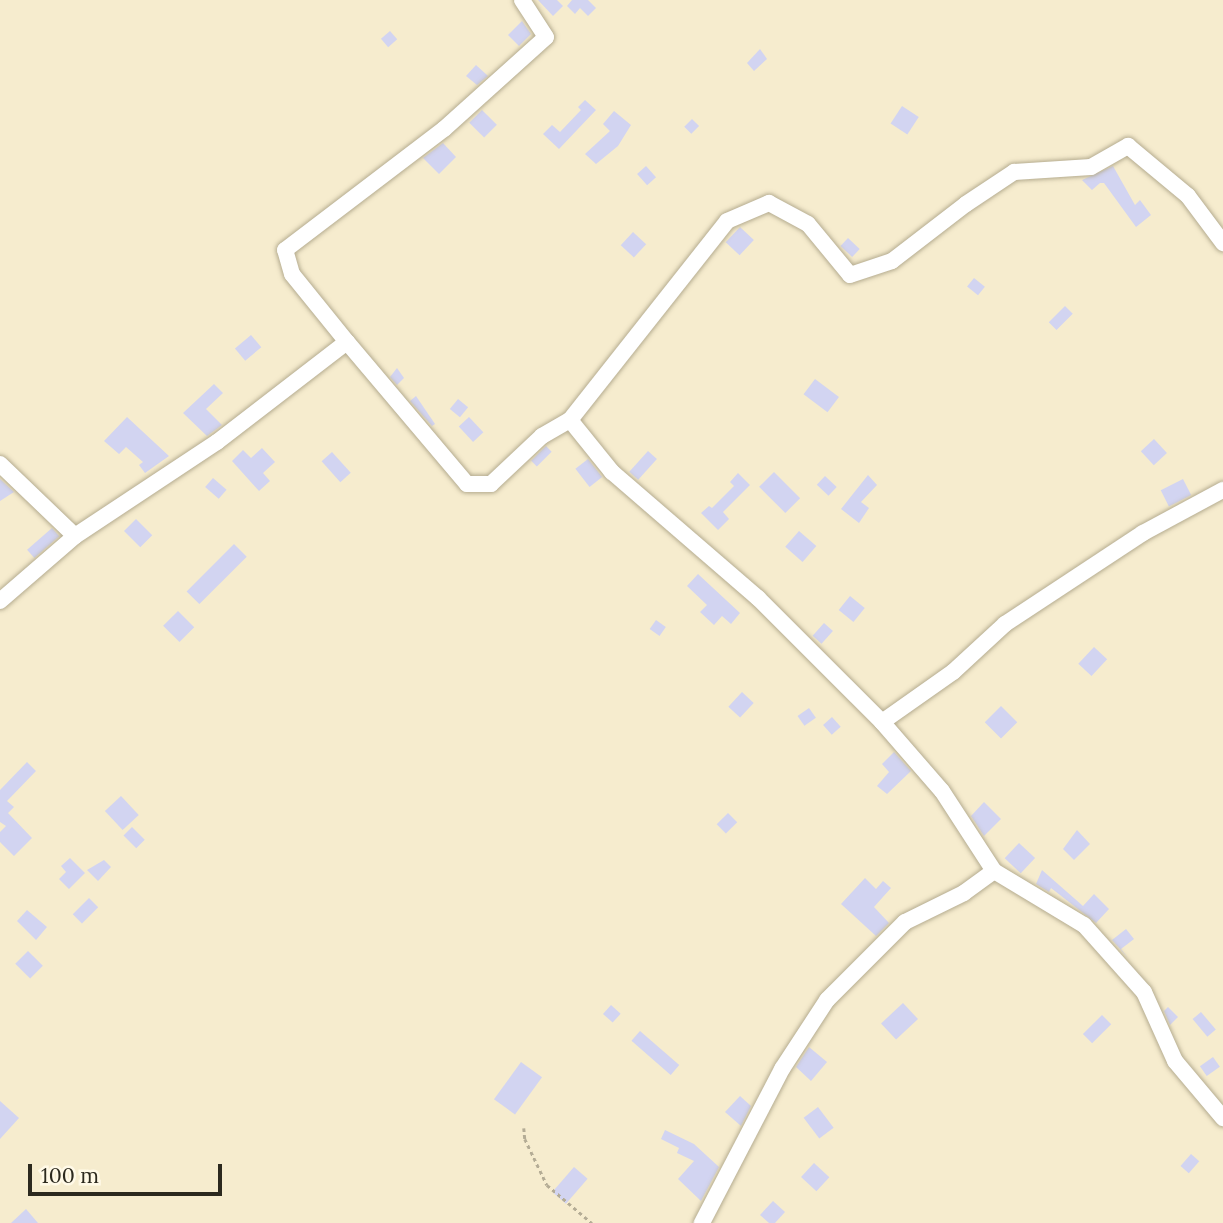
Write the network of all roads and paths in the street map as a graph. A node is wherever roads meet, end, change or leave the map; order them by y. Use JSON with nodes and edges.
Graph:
{"nodes":[{"id":1,"x":522,"y":0,"type":"edge"},
{"id":2,"x":1223,"y":243,"type":"edge"},
{"id":3,"x":348,"y":342,"type":"junction"},
{"id":4,"x":570,"y":420,"type":"junction"},
{"id":5,"x":0,"y":464,"type":"edge"},
{"id":6,"x":1223,"y":489,"type":"edge"},
{"id":7,"x":75,"y":536,"type":"junction"},
{"id":8,"x":0,"y":601,"type":"edge"},
{"id":9,"x":882,"y":722,"type":"junction"},
{"id":10,"x":994,"y":871,"type":"junction"},
{"id":11,"x":1223,"y":1118,"type":"edge"},
{"id":12,"x":524,"y":1128,"type":"dead end"},
{"id":13,"x":592,"y":1223,"type":"edge"},
{"id":14,"x":702,"y":1223,"type":"edge"}],
"edges":[{"from":1,"to":3,"type":"street"},
{"from":2,"to":4,"type":"street"},
{"from":3,"to":4,"type":"street"},
{"from":3,"to":7,"type":"street"},
{"from":4,"to":9,"type":"street"},
{"from":5,"to":7,"type":"street"},
{"from":6,"to":9,"type":"street"},
{"from":7,"to":8,"type":"street"},
{"from":9,"to":10,"type":"street"},
{"from":10,"to":11,"type":"street"},
{"from":10,"to":14,"type":"street"},
{"from":12,"to":13,"type":"path"}]}
